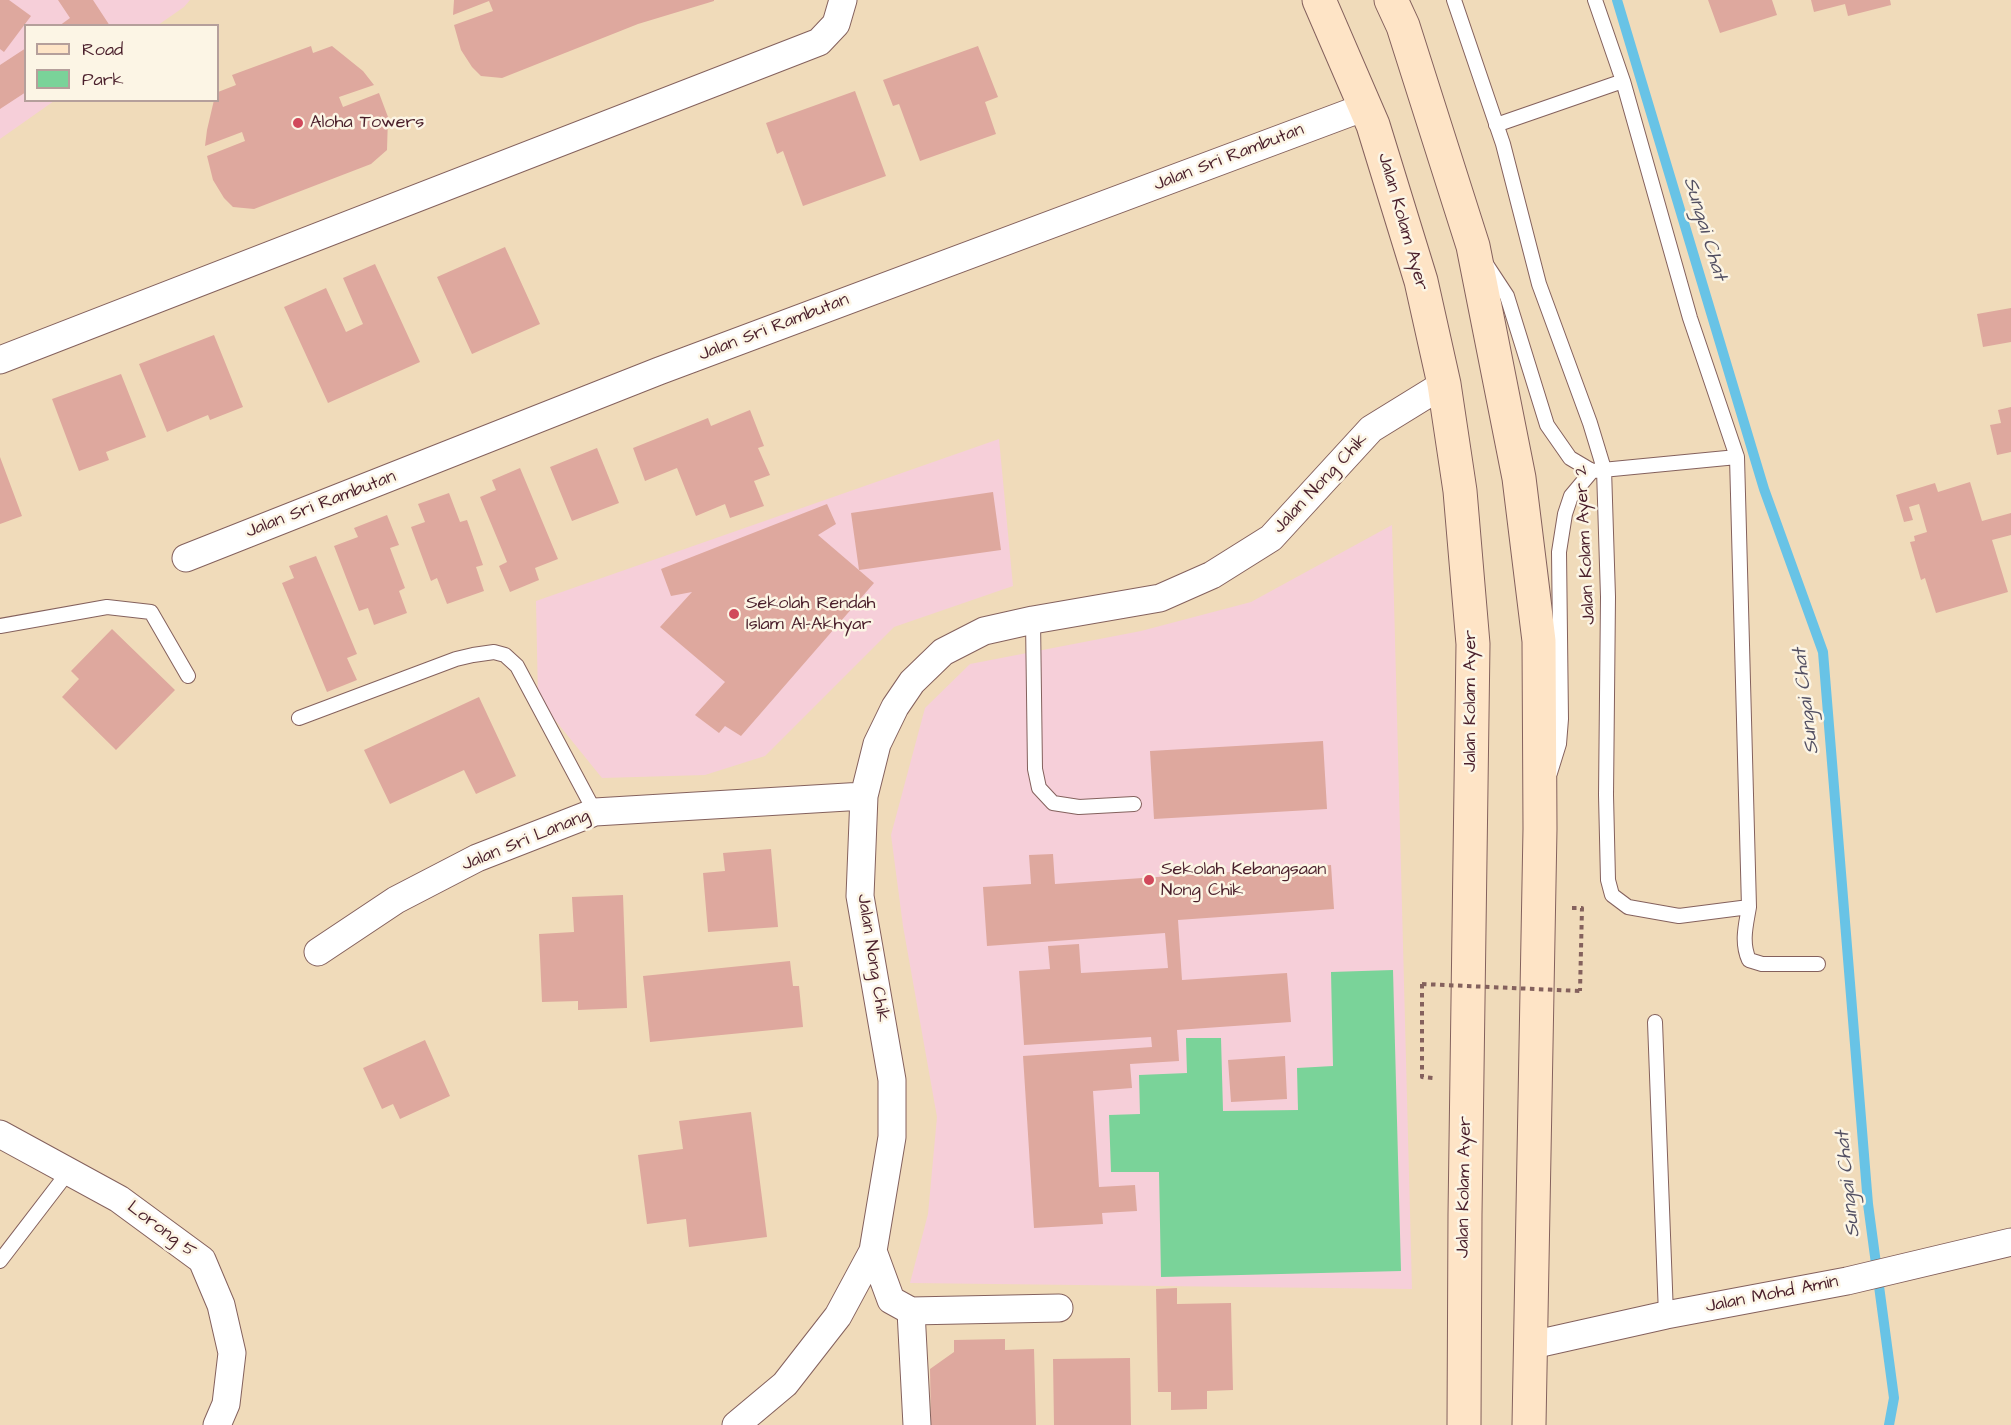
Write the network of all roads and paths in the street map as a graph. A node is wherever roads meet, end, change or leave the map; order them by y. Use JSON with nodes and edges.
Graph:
{"nodes":[{"id":1,"x":843,"y":0,"type":"edge"},
{"id":2,"x":1319,"y":0,"type":"edge"},
{"id":3,"x":1454,"y":0,"type":"edge"},
{"id":4,"x":1595,"y":0,"type":"edge"},
{"id":5,"x":1397,"y":9,"type":"edge"},
{"id":6,"x":1623,"y":81,"type":"junction"},
{"id":7,"x":1365,"y":107,"type":"junction"},
{"id":8,"x":1496,"y":125,"type":"junction"},
{"id":9,"x":1473,"y":246,"type":"junction"},
{"id":10,"x":0,"y":360,"type":"edge"},
{"id":11,"x":1444,"y":384,"type":"junction"},
{"id":12,"x":1737,"y":457,"type":"junction"},
{"id":13,"x":1598,"y":470,"type":"junction"},
{"id":14,"x":186,"y":558,"type":"dead end"},
{"id":15,"x":1033,"y":620,"type":"junction"},
{"id":16,"x":0,"y":626,"type":"edge"},
{"id":17,"x":188,"y":676,"type":"dead end"},
{"id":18,"x":299,"y":718,"type":"dead end"},
{"id":19,"x":864,"y":796,"type":"junction"},
{"id":20,"x":1540,"y":803,"type":"junction"},
{"id":21,"x":1134,"y":804,"type":"dead end"},
{"id":22,"x":595,"y":812,"type":"junction"},
{"id":23,"x":1749,"y":907,"type":"junction"},
{"id":24,"x":1582,"y":908,"type":"dead end"},
{"id":25,"x":318,"y":952,"type":"dead end"},
{"id":26,"x":1818,"y":964,"type":"dead end"},
{"id":27,"x":1655,"y":1022,"type":"dead end"},
{"id":28,"x":1422,"y":1077,"type":"dead end"},
{"id":29,"x":0,"y":1134,"type":"edge"},
{"id":30,"x":69,"y":1171,"type":"junction"},
{"id":31,"x":2011,"y":1242,"type":"edge"},
{"id":32,"x":873,"y":1251,"type":"junction"},
{"id":33,"x":0,"y":1261,"type":"edge"},
{"id":34,"x":1059,"y":1308,"type":"dead end"},
{"id":35,"x":911,"y":1311,"type":"junction"},
{"id":36,"x":1666,"y":1315,"type":"junction"},
{"id":37,"x":1532,"y":1346,"type":"junction"},
{"id":38,"x":217,"y":1425,"type":"edge"},
{"id":39,"x":736,"y":1425,"type":"edge"},
{"id":40,"x":916,"y":1425,"type":"edge"},
{"id":41,"x":1464,"y":1425,"type":"edge"},
{"id":42,"x":1529,"y":1425,"type":"edge"}],
"edges":[{"from":1,"to":10,"type":"street"},
{"from":2,"to":7,"type":"main road","name":"Jalan Kolam Ayer"},
{"from":3,"to":8,"type":"lane","name":"Jalan Kolam Ayer 2"},
{"from":4,"to":6,"type":"lane"},
{"from":5,"to":9,"type":"main road"},
{"from":6,"to":8,"type":"lane"},
{"from":6,"to":12,"type":"lane"},
{"from":7,"to":11,"type":"main road","name":"Jalan Kolam Ayer"},
{"from":7,"to":14,"type":"street","name":"Jalan Sri Rambutan"},
{"from":8,"to":13,"type":"lane","name":"Jalan Kolam Ayer 2"},
{"from":9,"to":13,"type":"lane"},
{"from":9,"to":20,"type":"main road"},
{"from":11,"to":15,"type":"street","name":"Jalan Nong Chik"},
{"from":11,"to":41,"type":"main road","name":"Jalan Kolam Ayer"},
{"from":12,"to":13,"type":"lane"},
{"from":12,"to":23,"type":"lane"},
{"from":13,"to":20,"type":"lane"},
{"from":13,"to":23,"type":"lane","name":"Jalan Kolam Ayer 2"},
{"from":15,"to":19,"type":"street","name":"Jalan Nong Chik"},
{"from":15,"to":21,"type":"lane"},
{"from":16,"to":17,"type":"lane"},
{"from":18,"to":22,"type":"lane"},
{"from":19,"to":22,"type":"street","name":"Jalan Sri Lanang"},
{"from":19,"to":32,"type":"street","name":"Jalan Nong Chik"},
{"from":20,"to":37,"type":"main road"},
{"from":22,"to":25,"type":"street","name":"Jalan Sri Lanang"},
{"from":23,"to":26,"type":"lane"},
{"from":24,"to":28,"type":"path","bridge":true},
{"from":27,"to":36,"type":"lane"},
{"from":29,"to":30,"type":"street","name":"Lorong 5"},
{"from":30,"to":33,"type":"lane"},
{"from":30,"to":38,"type":"street","name":"Lorong 5"},
{"from":31,"to":36,"type":"street","name":"Jalan Mohd Amin"},
{"from":32,"to":35,"type":"street"},
{"from":32,"to":39,"type":"street","name":"Jalan Nong Chik"},
{"from":34,"to":35,"type":"street"},
{"from":35,"to":40,"type":"street"},
{"from":36,"to":37,"type":"street","name":"Jalan Mohd Amin"},
{"from":37,"to":42,"type":"main road"}]}
